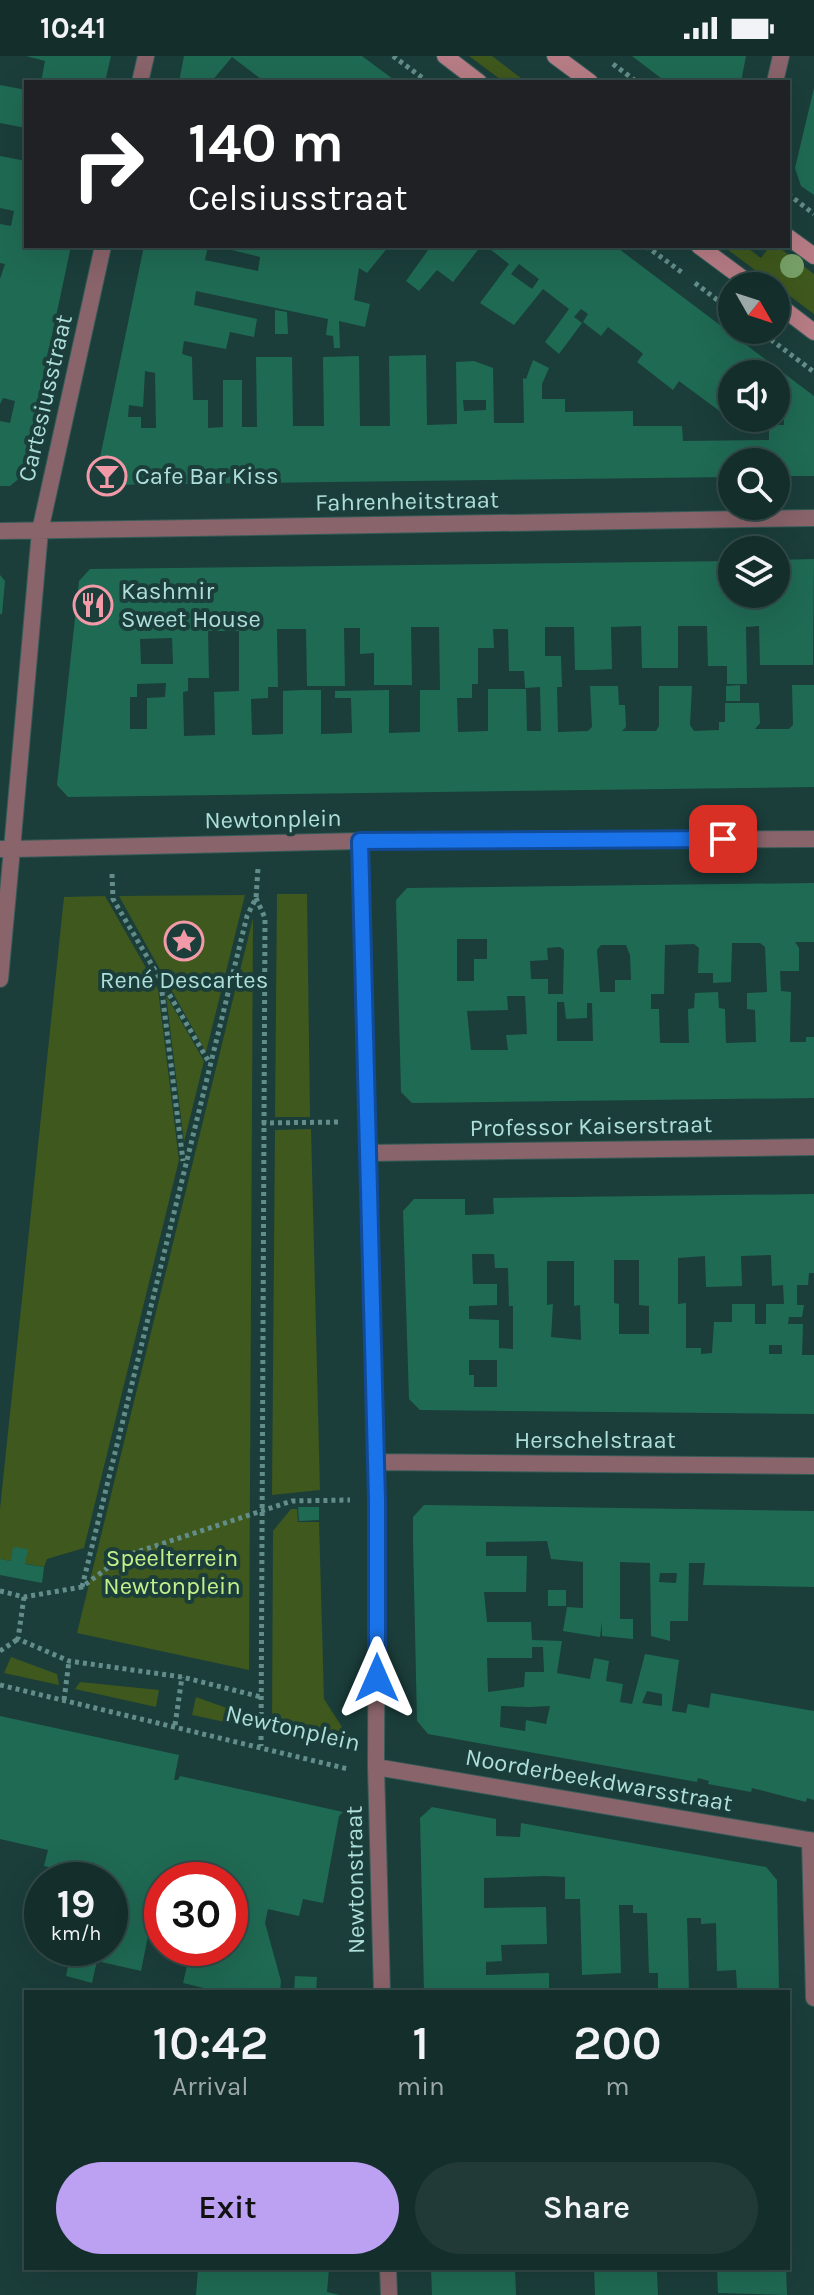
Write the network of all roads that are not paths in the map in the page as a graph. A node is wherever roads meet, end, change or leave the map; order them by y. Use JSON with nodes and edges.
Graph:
{"nodes":[{"id":1,"x":146,"y":56,"type":"edge"},
{"id":2,"x":445,"y":56,"type":"edge"},
{"id":3,"x":555,"y":56,"type":"edge"},
{"id":4,"x":781,"y":56,"type":"edge"},
{"id":5,"x":140,"y":80,"type":"edge"},
{"id":6,"x":476,"y":80,"type":"edge"},
{"id":7,"x":587,"y":80,"type":"edge"},
{"id":8,"x":775,"y":80,"type":"edge"},
{"id":9,"x":790,"y":238,"type":"edge"},
{"id":10,"x":103,"y":248,"type":"edge"},
{"id":11,"x":702,"y":248,"type":"edge"},
{"id":12,"x":814,"y":256,"type":"edge"},
{"id":13,"x":734,"y":272,"type":"edge"},
{"id":14,"x":790,"y":314,"type":"edge"},
{"id":15,"x":814,"y":332,"type":"edge"},
{"id":16,"x":814,"y":518,"type":"edge"},
{"id":17,"x":0,"y":531,"type":"edge"},
{"id":18,"x":40,"y":531,"type":"junction"},
{"id":19,"x":814,"y":839,"type":"edge"},
{"id":20,"x":360,"y":841,"type":"junction"},
{"id":21,"x":6,"y":849,"type":"edge"},
{"id":22,"x":0,"y":979,"type":"edge"},
{"id":23,"x":814,"y":1147,"type":"edge"},
{"id":24,"x":368,"y":1153,"type":"junction"},
{"id":25,"x":376,"y":1462,"type":"junction"},
{"id":26,"x":814,"y":1466,"type":"edge"},
{"id":27,"x":376,"y":1767,"type":"junction"},
{"id":28,"x":812,"y":1840,"type":"edge"},
{"id":29,"x":382,"y":1990,"type":"edge"},
{"id":30,"x":814,"y":1998,"type":"edge"},
{"id":31,"x":388,"y":2270,"type":"edge"},
{"id":32,"x":389,"y":2295,"type":"edge"}],
"edges":[{"from":1,"to":5,"type":"street"},
{"from":2,"to":6,"type":"street"},
{"from":3,"to":7,"type":"street"},
{"from":4,"to":8,"type":"street"},
{"from":9,"to":12,"type":"street"},
{"from":10,"to":18,"type":"street","name":"Cartesiusstraat"},
{"from":11,"to":13,"type":"street"},
{"from":14,"to":15,"type":"street"},
{"from":16,"to":18,"type":"street","name":"Fahrenheitstraat"},
{"from":17,"to":18,"type":"street","name":"Fahrenheitstraat"},
{"from":18,"to":21,"type":"street","name":"Cartesiusstraat"},
{"from":19,"to":20,"type":"street"},
{"from":20,"to":21,"type":"street","name":"Newtonplein"},
{"from":20,"to":24,"type":"street","name":"Newtonplein"},
{"from":21,"to":22,"type":"street"},
{"from":23,"to":24,"type":"street","name":"Professor Kaiserstraat"},
{"from":24,"to":25,"type":"street","name":"Newtonplein"},
{"from":25,"to":26,"type":"street","name":"Herschelstraat"},
{"from":25,"to":27,"type":"street","name":"Newtonplein"},
{"from":27,"to":28,"type":"street","name":"Noorderbeekdwarsstraat"},
{"from":27,"to":29,"type":"street","name":"Newtonstraat"},
{"from":28,"to":30,"type":"street"},
{"from":31,"to":32,"type":"street"}]}
